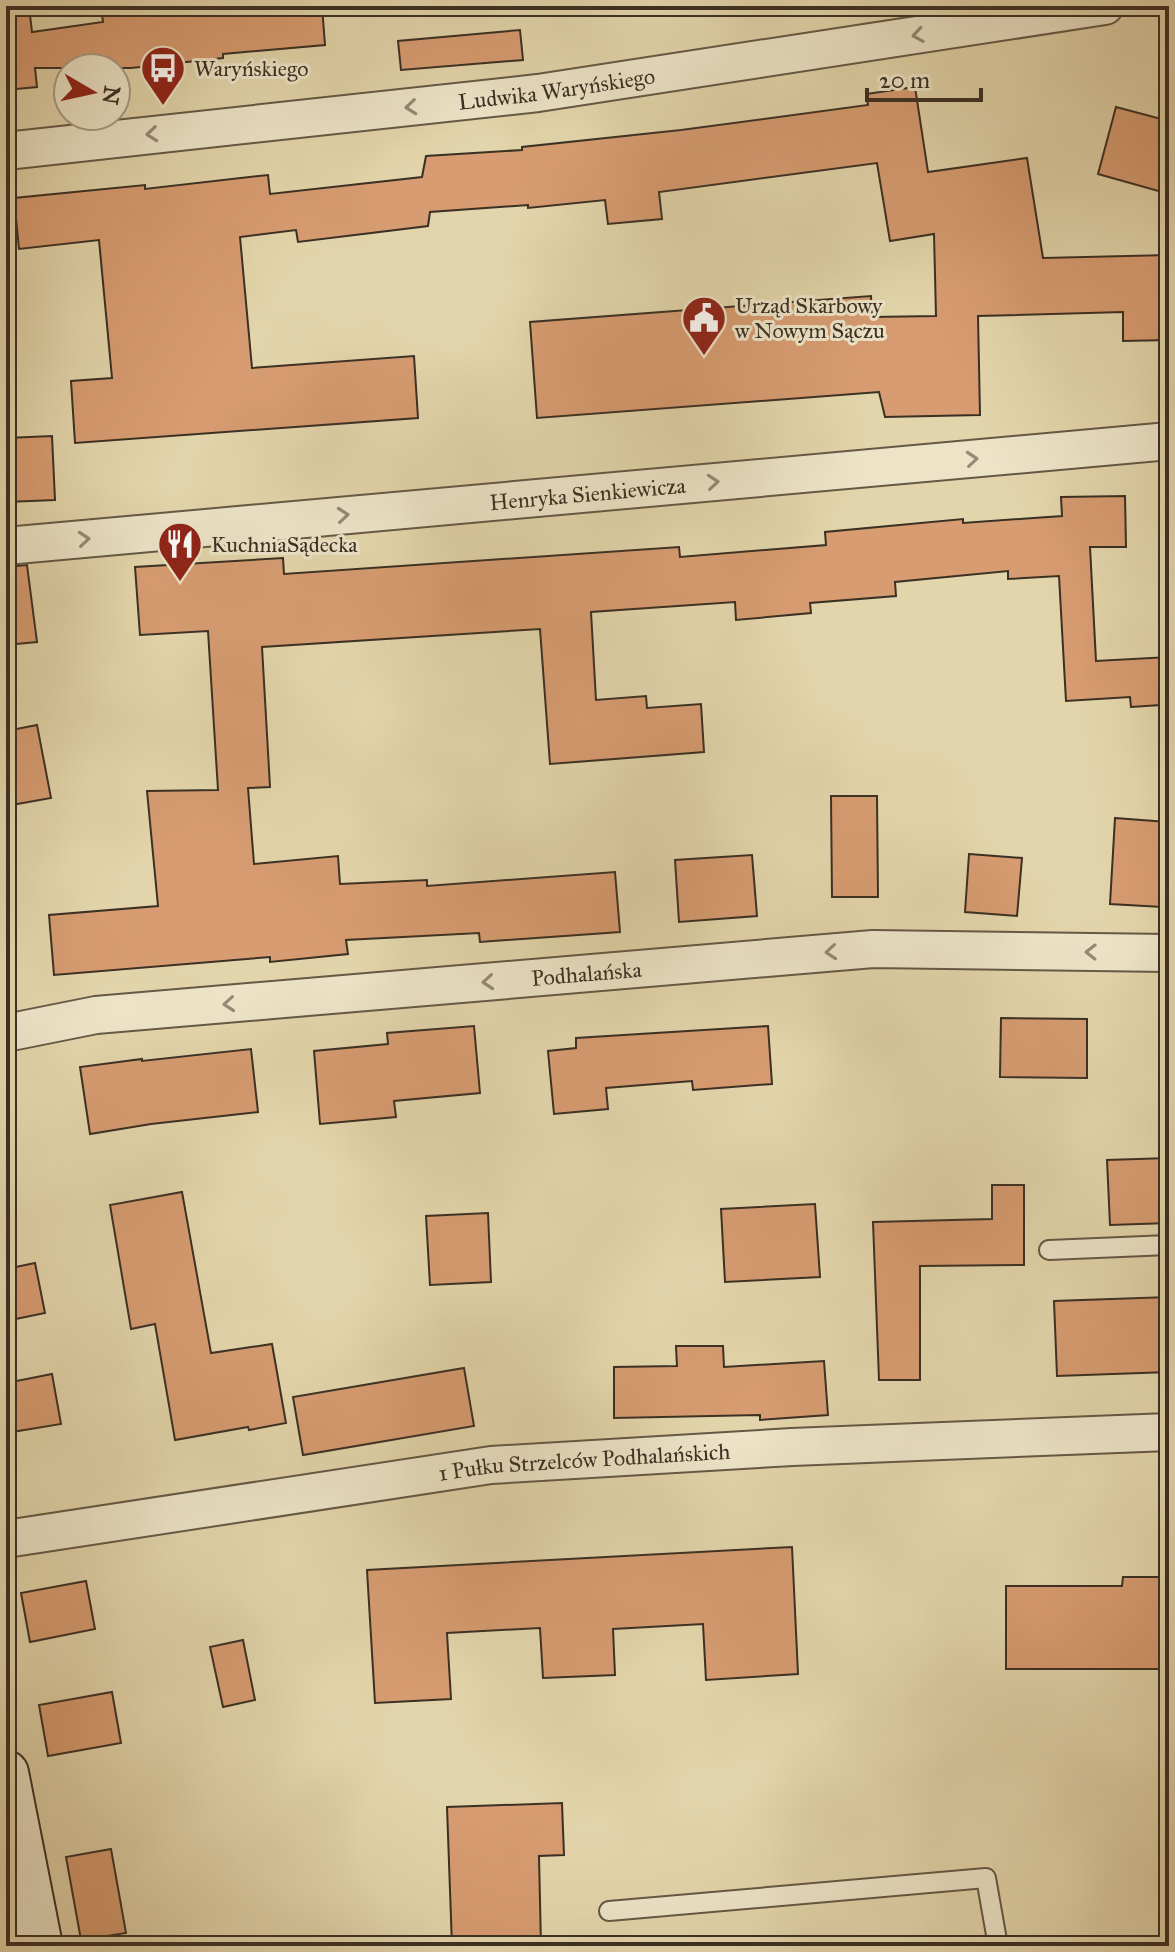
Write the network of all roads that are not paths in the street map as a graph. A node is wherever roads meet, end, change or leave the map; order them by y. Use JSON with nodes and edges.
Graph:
{"nodes":[{"id":1,"x":1105,"y":6,"type":"edge"},
{"id":2,"x":6,"y":151,"type":"edge"},
{"id":3,"x":1169,"y":441,"type":"edge"},
{"id":4,"x":6,"y":546,"type":"edge"},
{"id":5,"x":1169,"y":953,"type":"edge"},
{"id":6,"x":6,"y":1033,"type":"edge"},
{"id":7,"x":1169,"y":1245,"type":"edge"},
{"id":8,"x":1049,"y":1250,"type":"dead end"},
{"id":9,"x":1169,"y":1432,"type":"edge"},
{"id":10,"x":6,"y":1539,"type":"edge"},
{"id":11,"x":6,"y":1773,"type":"edge"},
{"id":12,"x":609,"y":1911,"type":"dead end"},
{"id":13,"x":40,"y":1946,"type":"edge"},
{"id":14,"x":998,"y":1946,"type":"edge"}],
"edges":[{"from":1,"to":2,"type":"street","name":"Ludwika Waryńskiego","one_way":true},
{"from":4,"to":3,"type":"street","name":"Henryka Sienkiewicza","one_way":true},
{"from":5,"to":6,"type":"street","name":"Podhalańska","one_way":true},
{"from":7,"to":8,"type":"lane"},
{"from":9,"to":10,"type":"street","name":"1 Pułku Strzelców Podhalańskich"},
{"from":11,"to":13,"type":"main road"},
{"from":12,"to":14,"type":"lane"}]}
